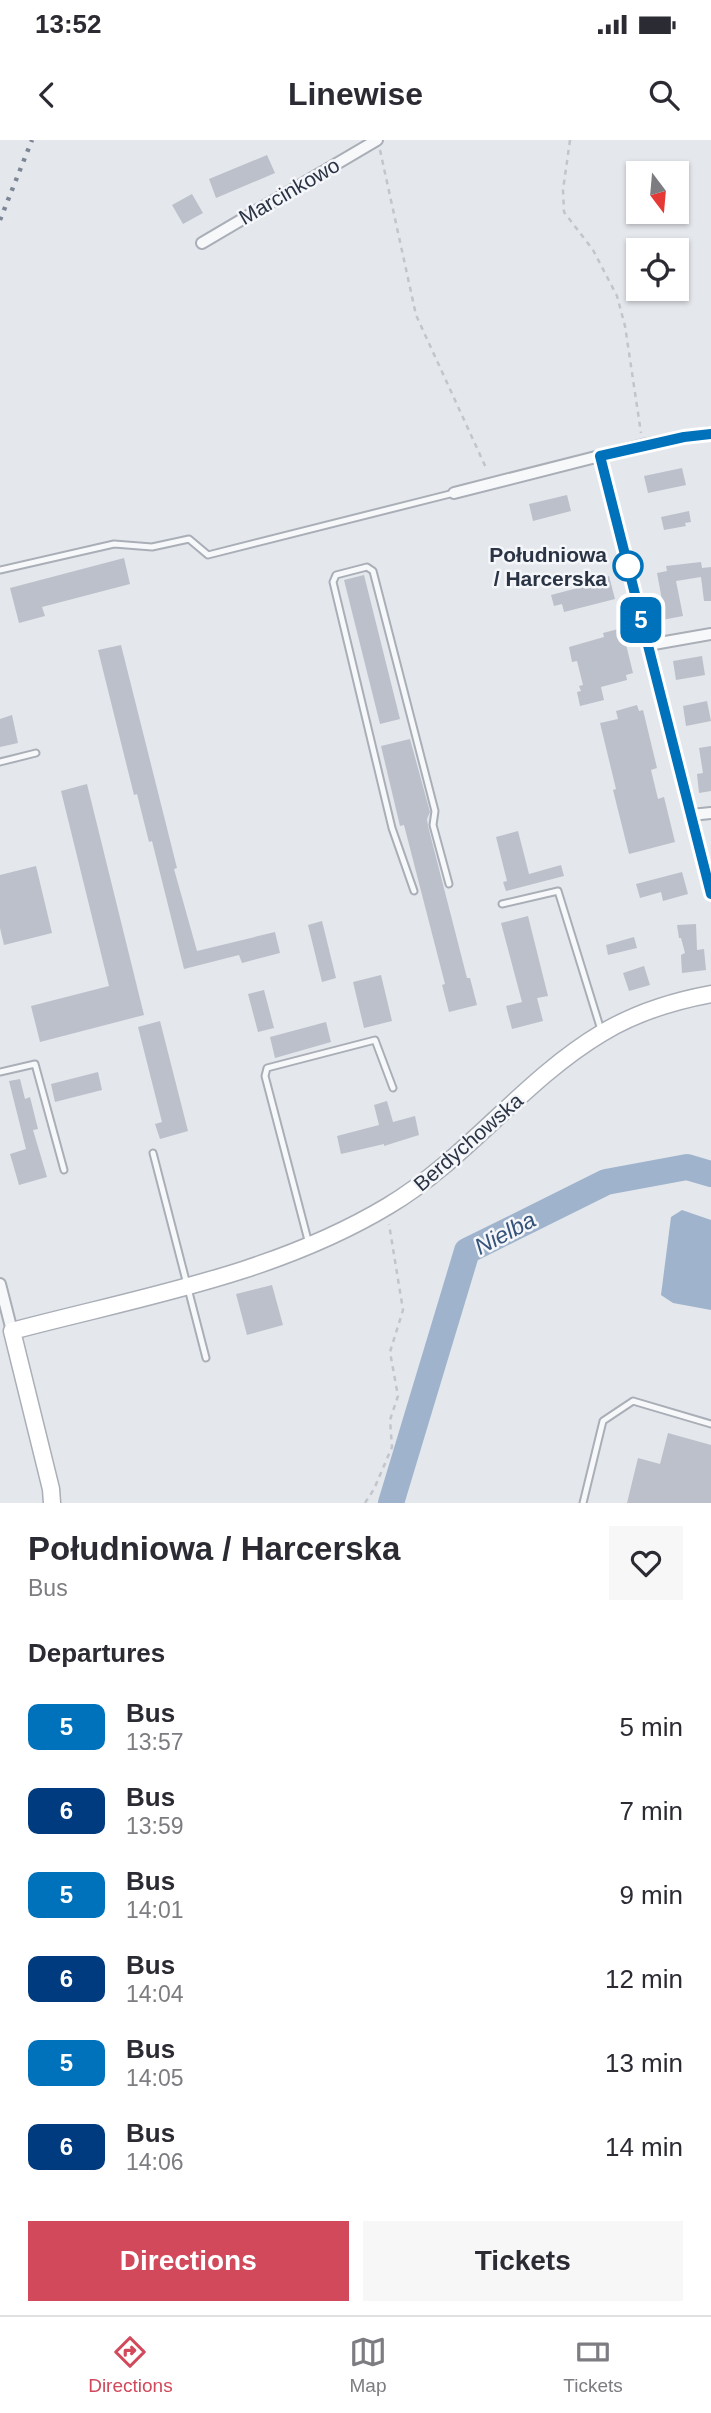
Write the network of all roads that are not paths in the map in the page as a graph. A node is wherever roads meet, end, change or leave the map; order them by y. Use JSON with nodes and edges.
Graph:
{"nodes":[{"id":1,"x":377,"y":140,"type":"edge"},
{"id":2,"x":202,"y":243,"type":"dead end"},
{"id":3,"x":711,"y":433,"type":"edge"},
{"id":4,"x":600,"y":456,"type":"junction"},
{"id":5,"x":454,"y":493,"type":"joint"},
{"id":6,"x":0,"y":570,"type":"edge"},
{"id":7,"x":711,"y":634,"type":"edge"},
{"id":8,"x":648,"y":645,"type":"junction"},
{"id":9,"x":36,"y":754,"type":"dead end"},
{"id":10,"x":0,"y":762,"type":"edge"},
{"id":11,"x":711,"y":813,"type":"edge"},
{"id":12,"x":691,"y":815,"type":"junction"},
{"id":13,"x":449,"y":884,"type":"dead end"},
{"id":14,"x":414,"y":891,"type":"dead end"},
{"id":15,"x":711,"y":894,"type":"edge"},
{"id":16,"x":502,"y":904,"type":"dead end"},
{"id":17,"x":711,"y":994,"type":"edge"},
{"id":18,"x":602,"y":1032,"type":"junction"},
{"id":19,"x":0,"y":1072,"type":"edge"},
{"id":20,"x":393,"y":1088,"type":"dead end"},
{"id":21,"x":153,"y":1153,"type":"dead end"},
{"id":22,"x":64,"y":1170,"type":"dead end"},
{"id":23,"x":310,"y":1247,"type":"junction"},
{"id":24,"x":0,"y":1284,"type":"edge"},
{"id":25,"x":186,"y":1286,"type":"junction"},
{"id":26,"x":12,"y":1331,"type":"junction"},
{"id":27,"x":206,"y":1358,"type":"dead end"},
{"id":28,"x":711,"y":1424,"type":"edge"},
{"id":29,"x":52,"y":1503,"type":"edge"},
{"id":30,"x":583,"y":1503,"type":"edge"}],
"edges":[{"from":1,"to":2,"type":"street","name":"Marcinkowo"},
{"from":3,"to":4,"type":"street"},
{"from":4,"to":5,"type":"street"},
{"from":4,"to":8,"type":"street"},
{"from":5,"to":6,"type":"lane"},
{"from":7,"to":8,"type":"street"},
{"from":8,"to":12,"type":"street"},
{"from":9,"to":10,"type":"lane"},
{"from":11,"to":12,"type":"street"},
{"from":12,"to":15,"type":"street"},
{"from":13,"to":14,"type":"lane"},
{"from":16,"to":18,"type":"lane"},
{"from":17,"to":18,"type":"street","name":"Berdychowska"},
{"from":18,"to":23,"type":"street","name":"Berdychowska"},
{"from":19,"to":22,"type":"lane"},
{"from":20,"to":23,"type":"lane"},
{"from":21,"to":25,"type":"lane"},
{"from":23,"to":25,"type":"street","name":"Berdychowska"},
{"from":24,"to":26,"type":"street"},
{"from":25,"to":26,"type":"street","name":"Berdychowska"},
{"from":25,"to":27,"type":"lane"},
{"from":26,"to":29,"type":"street"},
{"from":28,"to":30,"type":"lane"}]}
